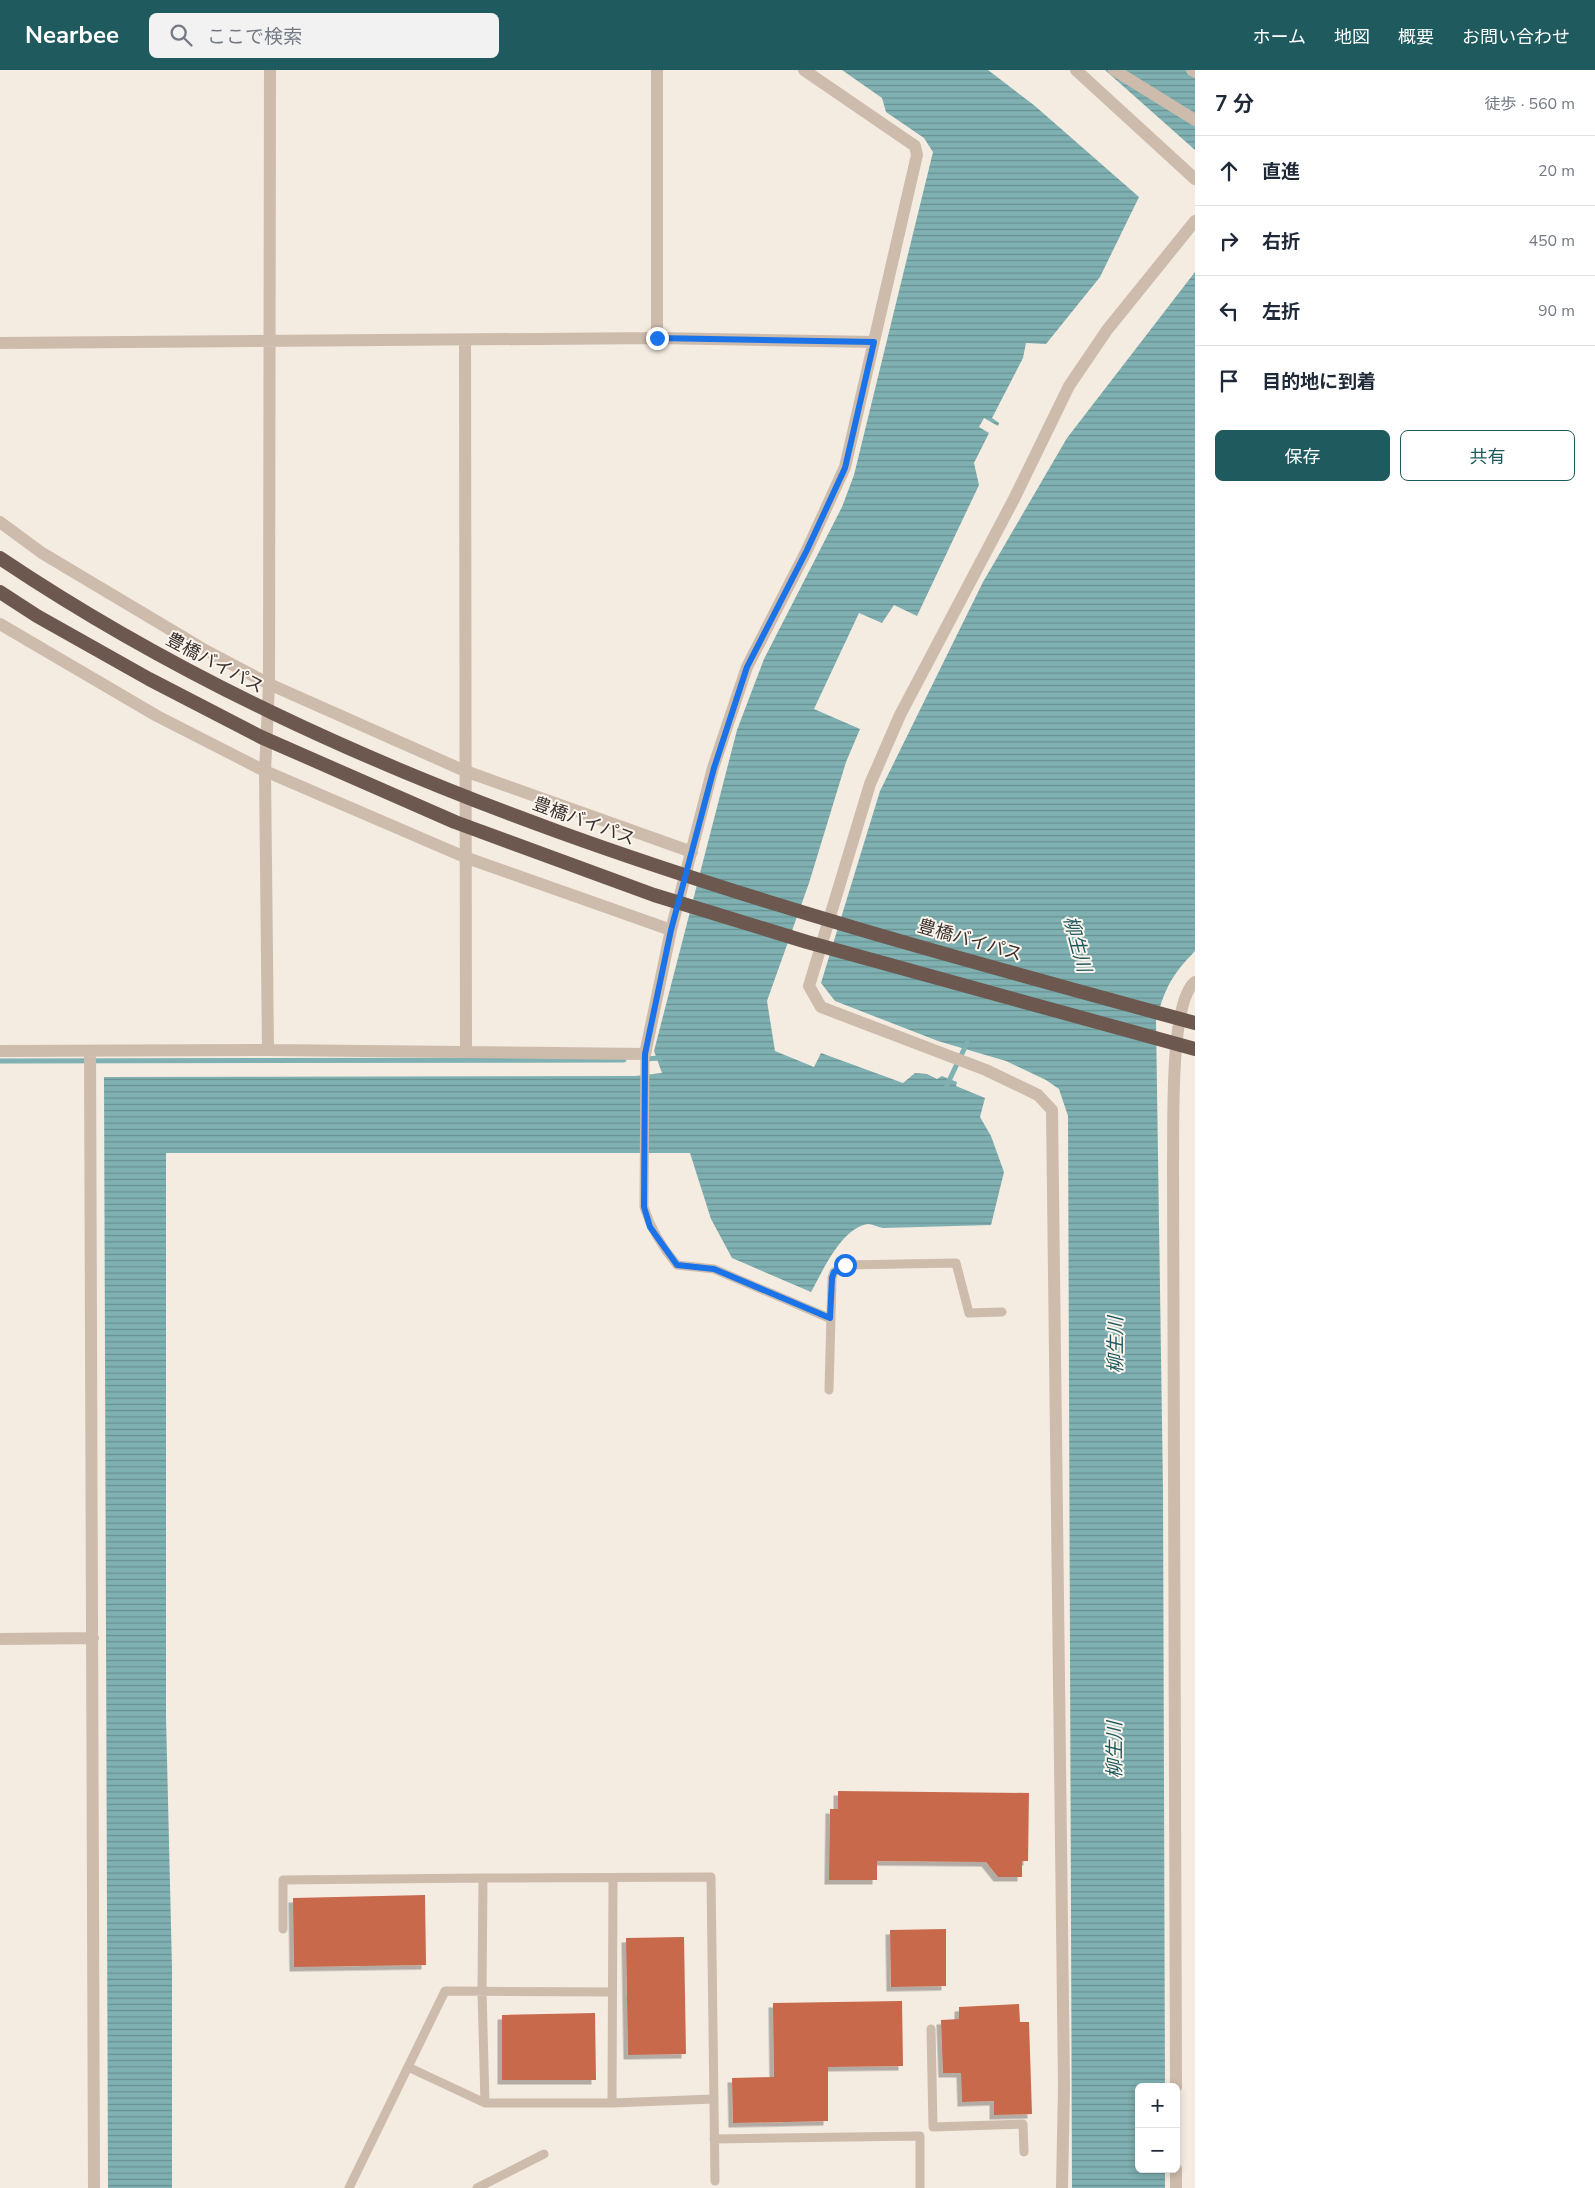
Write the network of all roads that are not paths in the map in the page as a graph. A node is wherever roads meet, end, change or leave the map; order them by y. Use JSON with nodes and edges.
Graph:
{"nodes":[{"id":1,"x":270,"y":70,"type":"edge"},
{"id":2,"x":657,"y":70,"type":"edge"},
{"id":3,"x":804,"y":70,"type":"edge"},
{"id":4,"x":1076,"y":70,"type":"edge"},
{"id":5,"x":1114,"y":70,"type":"edge"},
{"id":6,"x":1195,"y":120,"type":"edge"},
{"id":7,"x":1195,"y":179,"type":"edge"},
{"id":8,"x":1195,"y":222,"type":"edge"},
{"id":9,"x":657,"y":338,"type":"junction"},
{"id":10,"x":269,"y":341,"type":"junction"},
{"id":11,"x":466,"y":341,"type":"junction"},
{"id":12,"x":874,"y":342,"type":"junction"},
{"id":13,"x":0,"y":343,"type":"edge"},
{"id":14,"x":0,"y":522,"type":"edge"},
{"id":15,"x":0,"y":558,"type":"edge"},
{"id":16,"x":0,"y":592,"type":"edge"},
{"id":17,"x":0,"y":624,"type":"edge"},
{"id":18,"x":269,"y":684,"type":"junction"},
{"id":19,"x":265,"y":771,"type":"junction"},
{"id":20,"x":466,"y":771,"type":"junction"},
{"id":21,"x":692,"y":852,"type":"junction"},
{"id":22,"x":467,"y":858,"type":"junction"},
{"id":23,"x":671,"y":930,"type":"junction"},
{"id":24,"x":1195,"y":982,"type":"edge"},
{"id":25,"x":1195,"y":1023,"type":"edge"},
{"id":26,"x":1195,"y":1049,"type":"edge"},
{"id":27,"x":268,"y":1050,"type":"junction"},
{"id":28,"x":0,"y":1051,"type":"edge"},
{"id":29,"x":466,"y":1051,"type":"junction"},
{"id":30,"x":90,"y":1052,"type":"junction"},
{"id":31,"x":645,"y":1055,"type":"junction"},
{"id":32,"x":1002,"y":1312,"type":"dead end"},
{"id":33,"x":830,"y":1318,"type":"junction"},
{"id":34,"x":829,"y":1390,"type":"dead end"},
{"id":35,"x":93,"y":1638,"type":"junction"},
{"id":36,"x":0,"y":1639,"type":"edge"},
{"id":37,"x":483,"y":1878,"type":"junction"},
{"id":38,"x":613,"y":1878,"type":"junction"},
{"id":39,"x":283,"y":1929,"type":"dead end"},
{"id":40,"x":482,"y":1991,"type":"junction"},
{"id":41,"x":611,"y":1992,"type":"junction"},
{"id":42,"x":930,"y":2029,"type":"dead end"},
{"id":43,"x":408,"y":2067,"type":"junction"},
{"id":44,"x":1176,"y":2083,"type":"edge"},
{"id":45,"x":713,"y":2099,"type":"junction"},
{"id":46,"x":612,"y":2102,"type":"junction"},
{"id":47,"x":485,"y":2103,"type":"junction"},
{"id":48,"x":933,"y":2127,"type":"junction"},
{"id":49,"x":920,"y":2136,"type":"junction"},
{"id":50,"x":714,"y":2139,"type":"junction"},
{"id":51,"x":1024,"y":2152,"type":"dead end"},
{"id":52,"x":544,"y":2154,"type":"dead end"},
{"id":53,"x":1176,"y":2173,"type":"edge"},
{"id":54,"x":715,"y":2181,"type":"dead end"},
{"id":55,"x":94,"y":2188,"type":"edge"},
{"id":56,"x":349,"y":2188,"type":"edge"},
{"id":57,"x":478,"y":2188,"type":"edge"},
{"id":58,"x":920,"y":2188,"type":"edge"},
{"id":59,"x":1062,"y":2188,"type":"edge"},
{"id":60,"x":1176,"y":2188,"type":"edge"}],
"edges":[{"from":1,"to":10,"type":"street"},
{"from":2,"to":9,"type":"street"},
{"from":3,"to":12,"type":"street"},
{"from":4,"to":7,"type":"street"},
{"from":5,"to":6,"type":"street"},
{"from":8,"to":59,"type":"street"},
{"from":9,"to":11,"type":"street"},
{"from":9,"to":12,"type":"street"},
{"from":10,"to":11,"type":"street"},
{"from":10,"to":13,"type":"street"},
{"from":10,"to":18,"type":"street"},
{"from":11,"to":20,"type":"street"},
{"from":12,"to":21,"type":"street"},
{"from":14,"to":18,"type":"street"},
{"from":15,"to":25,"type":"highway","name":"豊橋バイパス","bridge":true},
{"from":16,"to":26,"type":"highway","bridge":true},
{"from":17,"to":19,"type":"street"},
{"from":18,"to":19,"type":"street"},
{"from":18,"to":20,"type":"street"},
{"from":19,"to":22,"type":"street"},
{"from":19,"to":27,"type":"street"},
{"from":20,"to":21,"type":"street"},
{"from":20,"to":22,"type":"street"},
{"from":21,"to":23,"type":"street"},
{"from":22,"to":23,"type":"street"},
{"from":22,"to":29,"type":"street"},
{"from":23,"to":31,"type":"street"},
{"from":24,"to":44,"type":"street"},
{"from":27,"to":29,"type":"street"},
{"from":27,"to":30,"type":"street"},
{"from":28,"to":30,"type":"street"},
{"from":29,"to":31,"type":"street"},
{"from":30,"to":35,"type":"street"},
{"from":31,"to":33,"type":"lane"},
{"from":32,"to":33,"type":"lane"},
{"from":33,"to":34,"type":"lane"},
{"from":35,"to":36,"type":"street"},
{"from":35,"to":55,"type":"street"},
{"from":37,"to":38,"type":"lane"},
{"from":37,"to":39,"type":"lane"},
{"from":37,"to":40,"type":"lane"},
{"from":38,"to":41,"type":"lane"},
{"from":38,"to":45,"type":"lane"},
{"from":40,"to":41,"type":"lane"},
{"from":40,"to":43,"type":"lane"},
{"from":40,"to":47,"type":"lane"},
{"from":41,"to":46,"type":"lane"},
{"from":42,"to":48,"type":"lane"},
{"from":43,"to":47,"type":"lane"},
{"from":43,"to":56,"type":"lane"},
{"from":45,"to":46,"type":"lane"},
{"from":45,"to":50,"type":"lane"},
{"from":46,"to":47,"type":"lane"},
{"from":48,"to":49,"type":"lane"},
{"from":48,"to":51,"type":"lane"},
{"from":49,"to":50,"type":"lane"},
{"from":49,"to":58,"type":"lane"},
{"from":50,"to":54,"type":"lane"},
{"from":52,"to":57,"type":"lane"},
{"from":53,"to":60,"type":"street"}]}
